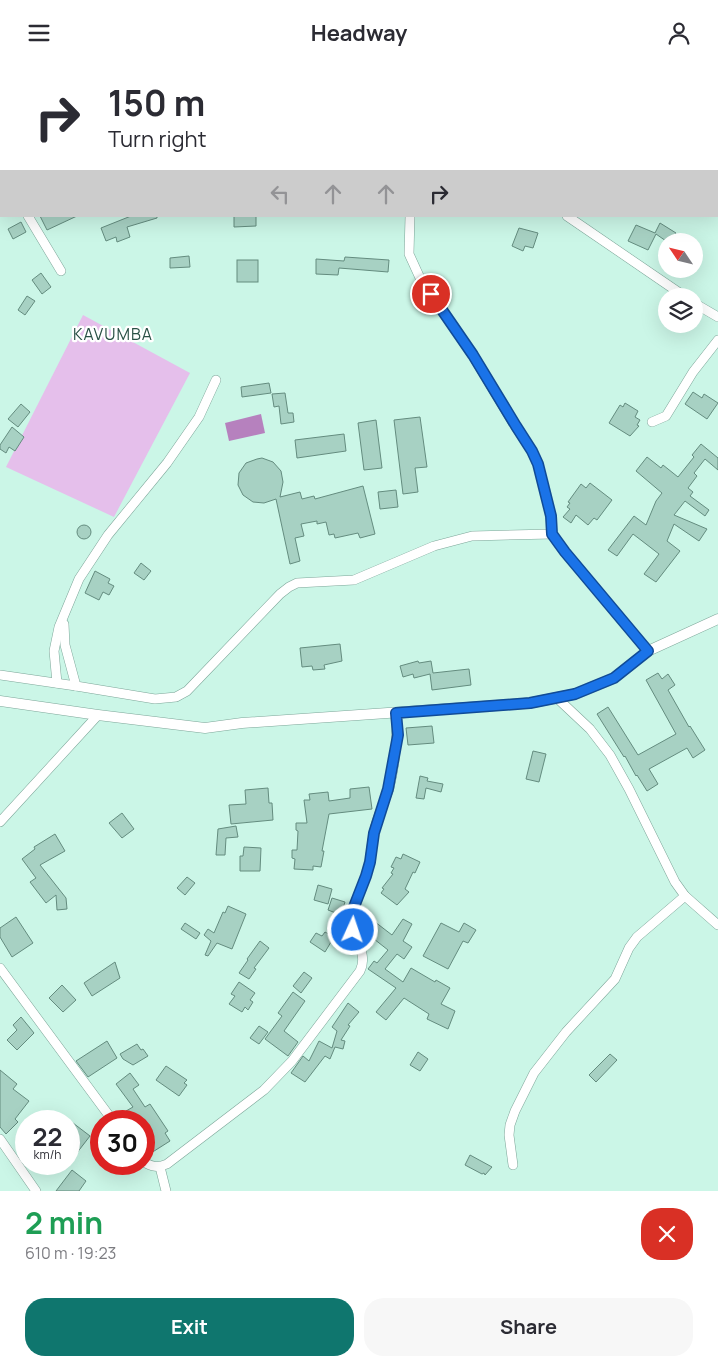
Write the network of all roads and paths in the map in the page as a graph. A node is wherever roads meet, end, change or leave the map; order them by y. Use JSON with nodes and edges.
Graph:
{"nodes":[{"id":1,"x":29,"y":217,"type":"edge"},
{"id":2,"x":410,"y":217,"type":"edge"},
{"id":3,"x":568,"y":217,"type":"edge"},
{"id":4,"x":61,"y":271,"type":"dead end"},
{"id":5,"x":672,"y":288,"type":"edge"},
{"id":6,"x":703,"y":308,"type":"edge"},
{"id":7,"x":718,"y":317,"type":"edge"},
{"id":8,"x":718,"y":340,"type":"edge"},
{"id":9,"x":216,"y":380,"type":"dead end"},
{"id":10,"x":652,"y":423,"type":"dead end"},
{"id":11,"x":552,"y":534,"type":"junction"},
{"id":12,"x":64,"y":614,"type":"junction"},
{"id":13,"x":718,"y":619,"type":"edge"},
{"id":14,"x":648,"y":651,"type":"junction"},
{"id":15,"x":0,"y":675,"type":"edge"},
{"id":16,"x":56,"y":683,"type":"junction"},
{"id":17,"x":76,"y":686,"type":"junction"},
{"id":18,"x":557,"y":698,"type":"junction"},
{"id":19,"x":0,"y":701,"type":"edge"},
{"id":20,"x":396,"y":713,"type":"junction"},
{"id":21,"x":98,"y":715,"type":"junction"},
{"id":22,"x":0,"y":822,"type":"edge"},
{"id":23,"x":685,"y":896,"type":"junction"},
{"id":24,"x":718,"y":925,"type":"edge"},
{"id":25,"x":0,"y":968,"type":"edge"},
{"id":26,"x":105,"y":1110,"type":"edge"},
{"id":27,"x":0,"y":1139,"type":"edge"},
{"id":28,"x":512,"y":1165,"type":"dead end"},
{"id":29,"x":155,"y":1167,"type":"edge"},
{"id":30,"x":160,"y":1167,"type":"junction"},
{"id":31,"x":36,"y":1191,"type":"edge"},
{"id":32,"x":166,"y":1191,"type":"edge"}],
"edges":[{"from":1,"to":4,"type":"street"},
{"from":2,"to":11,"type":"street"},
{"from":3,"to":5,"type":"street"},
{"from":6,"to":7,"type":"street"},
{"from":8,"to":10,"type":"street"},
{"from":9,"to":12,"type":"street"},
{"from":11,"to":14,"type":"street"},
{"from":11,"to":17,"type":"street"},
{"from":12,"to":16,"type":"street"},
{"from":12,"to":17,"type":"street"},
{"from":13,"to":14,"type":"street"},
{"from":14,"to":18,"type":"street"},
{"from":15,"to":16,"type":"street"},
{"from":16,"to":17,"type":"street"},
{"from":18,"to":20,"type":"street"},
{"from":18,"to":23,"type":"street"},
{"from":19,"to":21,"type":"street"},
{"from":20,"to":21,"type":"street"},
{"from":20,"to":30,"type":"street"},
{"from":21,"to":22,"type":"street"},
{"from":23,"to":24,"type":"street"},
{"from":23,"to":28,"type":"street"},
{"from":25,"to":26,"type":"street"},
{"from":27,"to":31,"type":"street"},
{"from":29,"to":30,"type":"street"},
{"from":30,"to":32,"type":"street"}]}
